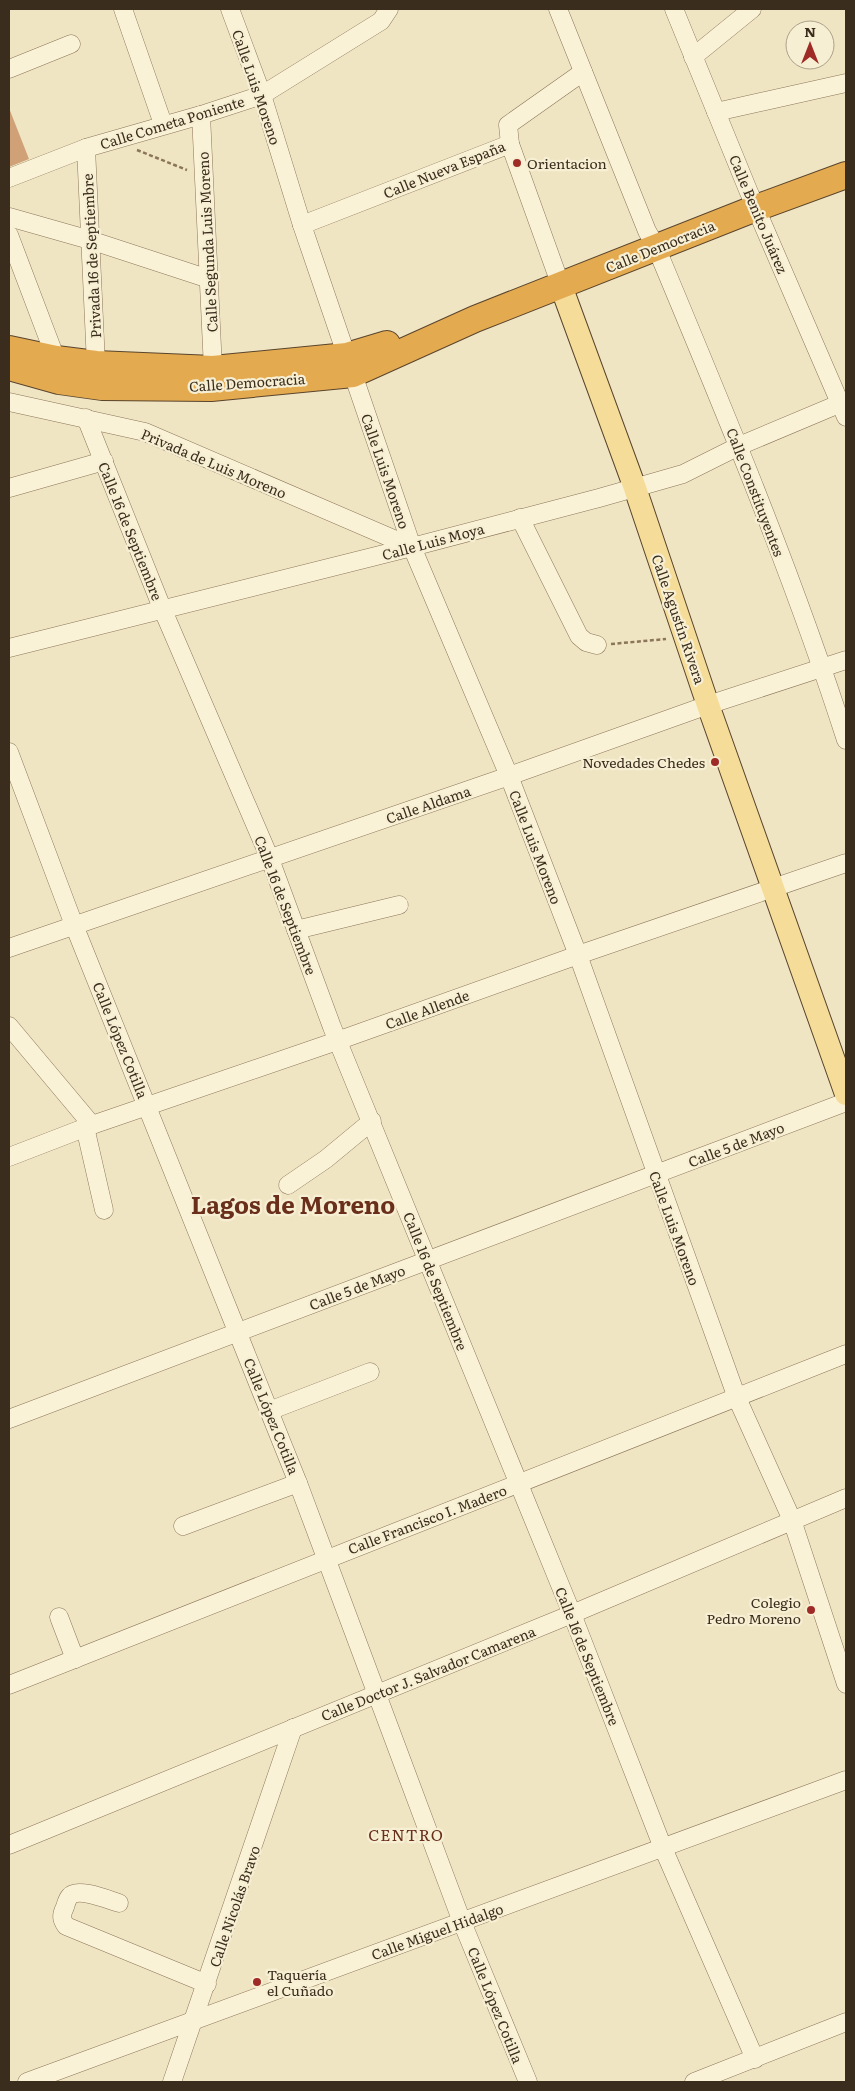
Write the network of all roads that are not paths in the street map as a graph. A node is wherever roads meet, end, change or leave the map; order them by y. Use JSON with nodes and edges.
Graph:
{"nodes":[{"id":1,"x":123,"y":9,"type":"edge"},
{"id":2,"x":230,"y":9,"type":"edge"},
{"id":3,"x":558,"y":9,"type":"edge"},
{"id":4,"x":674,"y":9,"type":"edge"},
{"id":5,"x":752,"y":9,"type":"edge"},
{"id":6,"x":385,"y":15,"type":"edge"},
{"id":7,"x":71,"y":44,"type":"dead end"},
{"id":8,"x":693,"y":56,"type":"junction"},
{"id":9,"x":9,"y":69,"type":"edge"},
{"id":10,"x":583,"y":72,"type":"junction"},
{"id":11,"x":846,"y":83,"type":"edge"},
{"id":12,"x":262,"y":95,"type":"junction"},
{"id":13,"x":716,"y":112,"type":"junction"},
{"id":14,"x":201,"y":114,"type":"junction"},
{"id":15,"x":164,"y":124,"type":"junction"},
{"id":16,"x":510,"y":144,"type":"junction"},
{"id":17,"x":86,"y":148,"type":"junction"},
{"id":18,"x":846,"y":174,"type":"edge"},
{"id":19,"x":9,"y":178,"type":"edge"},
{"id":20,"x":756,"y":208,"type":"junction"},
{"id":21,"x":9,"y":218,"type":"edge"},
{"id":22,"x":302,"y":225,"type":"junction"},
{"id":23,"x":9,"y":235,"type":"edge"},
{"id":24,"x":90,"y":240,"type":"junction"},
{"id":25,"x":656,"y":248,"type":"junction"},
{"id":26,"x":209,"y":279,"type":"junction"},
{"id":27,"x":561,"y":286,"type":"junction"},
{"id":28,"x":9,"y":349,"type":"edge"},
{"id":29,"x":56,"y":359,"type":"junction"},
{"id":30,"x":96,"y":364,"type":"junction"},
{"id":31,"x":350,"y":365,"type":"junction"},
{"id":32,"x":9,"y":367,"type":"edge"},
{"id":33,"x":213,"y":368,"type":"junction"},
{"id":34,"x":9,"y":402,"type":"edge"},
{"id":35,"x":845,"y":407,"type":"edge"},
{"id":36,"x":86,"y":418,"type":"junction"},
{"id":37,"x":739,"y":446,"type":"junction"},
{"id":38,"x":104,"y":461,"type":"junction"},
{"id":39,"x":9,"y":488,"type":"edge"},
{"id":40,"x":634,"y":488,"type":"junction"},
{"id":41,"x":520,"y":518,"type":"junction"},
{"id":42,"x":412,"y":547,"type":"junction"},
{"id":43,"x":162,"y":608,"type":"junction"},
{"id":44,"x":597,"y":645,"type":"road end"},
{"id":45,"x":9,"y":648,"type":"edge"},
{"id":46,"x":846,"y":660,"type":"edge"},
{"id":47,"x":823,"y":668,"type":"junction"},
{"id":48,"x":708,"y":705,"type":"junction"},
{"id":49,"x":846,"y":740,"type":"edge"},
{"id":50,"x":9,"y":752,"type":"edge"},
{"id":51,"x":509,"y":776,"type":"junction"},
{"id":52,"x":270,"y":859,"type":"junction"},
{"id":53,"x":846,"y":863,"type":"edge"},
{"id":54,"x":773,"y":890,"type":"junction"},
{"id":55,"x":398,"y":905,"type":"dead end"},
{"id":56,"x":74,"y":925,"type":"junction"},
{"id":57,"x":296,"y":930,"type":"junction"},
{"id":58,"x":9,"y":948,"type":"edge"},
{"id":59,"x":578,"y":955,"type":"junction"},
{"id":60,"x":9,"y":1026,"type":"edge"},
{"id":61,"x":338,"y":1041,"type":"junction"},
{"id":62,"x":846,"y":1094,"type":"edge"},
{"id":63,"x":846,"y":1102,"type":"edge"},
{"id":64,"x":147,"y":1106,"type":"junction"},
{"id":65,"x":372,"y":1121,"type":"junction"},
{"id":66,"x":89,"y":1126,"type":"junction"},
{"id":67,"x":9,"y":1157,"type":"edge"},
{"id":68,"x":655,"y":1174,"type":"junction"},
{"id":69,"x":288,"y":1185,"type":"dead end"},
{"id":70,"x":104,"y":1210,"type":"dead end"},
{"id":71,"x":428,"y":1261,"type":"junction"},
{"id":72,"x":239,"y":1332,"type":"junction"},
{"id":73,"x":846,"y":1354,"type":"edge"},
{"id":74,"x":370,"y":1372,"type":"dead end"},
{"id":75,"x":737,"y":1398,"type":"junction"},
{"id":76,"x":269,"y":1411,"type":"junction"},
{"id":77,"x":9,"y":1419,"type":"edge"},
{"id":78,"x":298,"y":1483,"type":"junction"},
{"id":79,"x":518,"y":1484,"type":"junction"},
{"id":80,"x":846,"y":1498,"type":"edge"},
{"id":81,"x":792,"y":1520,"type":"junction"},
{"id":82,"x":183,"y":1526,"type":"dead end"},
{"id":83,"x":327,"y":1558,"type":"junction"},
{"id":84,"x":572,"y":1614,"type":"junction"},
{"id":85,"x":59,"y":1617,"type":"dead end"},
{"id":86,"x":75,"y":1659,"type":"junction"},
{"id":87,"x":846,"y":1684,"type":"edge"},
{"id":88,"x":9,"y":1685,"type":"edge"},
{"id":89,"x":378,"y":1692,"type":"junction"},
{"id":90,"x":293,"y":1728,"type":"junction"},
{"id":91,"x":846,"y":1780,"type":"edge"},
{"id":92,"x":9,"y":1845,"type":"edge"},
{"id":93,"x":663,"y":1848,"type":"junction"},
{"id":94,"x":119,"y":1903,"type":"dead end"},
{"id":95,"x":462,"y":1922,"type":"junction"},
{"id":96,"x":207,"y":1984,"type":"junction"},
{"id":97,"x":195,"y":2020,"type":"junction"},
{"id":98,"x":846,"y":2022,"type":"edge"},
{"id":99,"x":755,"y":2059,"type":"junction"},
{"id":100,"x":27,"y":2082,"type":"edge"},
{"id":101,"x":172,"y":2082,"type":"edge"},
{"id":102,"x":528,"y":2082,"type":"edge"},
{"id":103,"x":694,"y":2082,"type":"edge"}],
"edges":[{"from":1,"to":15,"type":"street"},
{"from":2,"to":12,"type":"street","name":"Calle Luis Moreno"},
{"from":3,"to":10,"type":"street","name":"Calle Constituyentes"},
{"from":4,"to":8,"type":"street","name":"Calle Benito Juárez"},
{"from":5,"to":8,"type":"street"},
{"from":6,"to":12,"type":"street","name":"Calle Cometa Poniente"},
{"from":7,"to":9,"type":"street"},
{"from":8,"to":13,"type":"street","name":"Calle Benito Juárez"},
{"from":10,"to":16,"type":"street","name":"Calle Nueva España"},
{"from":10,"to":25,"type":"street","name":"Calle Constituyentes"},
{"from":11,"to":13,"type":"street"},
{"from":12,"to":14,"type":"street","name":"Calle Cometa Poniente"},
{"from":12,"to":22,"type":"street","name":"Calle Luis Moreno"},
{"from":13,"to":20,"type":"street","name":"Calle Benito Juárez"},
{"from":14,"to":15,"type":"street","name":"Calle Cometa Poniente"},
{"from":14,"to":26,"type":"street","name":"Calle Segunda Luis Moreno"},
{"from":15,"to":17,"type":"street","name":"Calle Cometa Poniente"},
{"from":16,"to":22,"type":"street","name":"Calle Nueva España"},
{"from":16,"to":27,"type":"street","name":"Calle Agustín Rivera"},
{"from":17,"to":19,"type":"street","name":"Calle Cometa Poniente"},
{"from":17,"to":24,"type":"street","name":"Privada 16 de Septiembre"},
{"from":18,"to":20,"type":"highway","name":"Calle Democracia"},
{"from":20,"to":25,"type":"highway","name":"Calle Democracia"},
{"from":20,"to":35,"type":"street","name":"Calle Benito Juárez"},
{"from":21,"to":24,"type":"street"},
{"from":22,"to":31,"type":"street","name":"Calle Luis Moreno"},
{"from":23,"to":29,"type":"street"},
{"from":24,"to":26,"type":"street"},
{"from":24,"to":30,"type":"street","name":"Privada 16 de Septiembre"},
{"from":25,"to":27,"type":"highway","name":"Calle Democracia"},
{"from":25,"to":37,"type":"street","name":"Calle Constituyentes"},
{"from":26,"to":33,"type":"street","name":"Calle Segunda Luis Moreno"},
{"from":27,"to":31,"type":"highway","name":"Calle Democracia"},
{"from":27,"to":40,"type":"main road","name":"Calle Agustín Rivera"},
{"from":28,"to":29,"type":"highway","name":"Calle Democracia"},
{"from":29,"to":30,"type":"highway","name":"Calle Democracia"},
{"from":30,"to":33,"type":"highway","name":"Calle Democracia"},
{"from":31,"to":32,"type":"highway","name":"Calle Democracia"},
{"from":31,"to":33,"type":"highway","name":"Calle Democracia"},
{"from":31,"to":42,"type":"street","name":"Calle Luis Moreno"},
{"from":34,"to":36,"type":"street","name":"Privada de Luis Moreno"},
{"from":35,"to":37,"type":"street","name":"Calle Luis Moya"},
{"from":36,"to":38,"type":"street","name":"Calle 16 de Septiembre"},
{"from":36,"to":42,"type":"street","name":"Privada de Luis Moreno"},
{"from":37,"to":40,"type":"street","name":"Calle Luis Moya"},
{"from":37,"to":47,"type":"street","name":"Calle Constituyentes"},
{"from":38,"to":39,"type":"street"},
{"from":38,"to":43,"type":"street","name":"Calle 16 de Septiembre"},
{"from":40,"to":41,"type":"street","name":"Calle Luis Moya"},
{"from":40,"to":48,"type":"main road","name":"Calle Agustín Rivera"},
{"from":41,"to":42,"type":"street","name":"Calle Luis Moya"},
{"from":41,"to":44,"type":"street"},
{"from":42,"to":43,"type":"street","name":"Calle Luis Moya"},
{"from":42,"to":51,"type":"street","name":"Calle Luis Moreno"},
{"from":43,"to":45,"type":"street","name":"Calle Luis Moya"},
{"from":43,"to":52,"type":"street","name":"Calle 16 de Septiembre"},
{"from":46,"to":47,"type":"street","name":"Calle Aldama"},
{"from":47,"to":48,"type":"street","name":"Calle Aldama"},
{"from":47,"to":49,"type":"street","name":"Calle Constituyentes"},
{"from":48,"to":51,"type":"street","name":"Calle Aldama"},
{"from":48,"to":54,"type":"main road","name":"Calle Agustín Rivera"},
{"from":50,"to":56,"type":"street","name":"Calle López Cotilla"},
{"from":51,"to":52,"type":"street","name":"Calle Aldama"},
{"from":51,"to":59,"type":"street","name":"Calle Luis Moreno"},
{"from":52,"to":56,"type":"street","name":"Calle Aldama"},
{"from":52,"to":57,"type":"street","name":"Calle 16 de Septiembre"},
{"from":53,"to":54,"type":"street","name":"Calle Allende"},
{"from":54,"to":59,"type":"street","name":"Calle Allende"},
{"from":54,"to":62,"type":"main road","name":"Calle Agustín Rivera"},
{"from":55,"to":57,"type":"street"},
{"from":56,"to":58,"type":"street","name":"Calle Aldama"},
{"from":56,"to":64,"type":"street","name":"Calle López Cotilla"},
{"from":57,"to":61,"type":"street","name":"Calle 16 de Septiembre"},
{"from":59,"to":61,"type":"street","name":"Calle Allende"},
{"from":59,"to":68,"type":"street","name":"Calle Luis Moreno"},
{"from":60,"to":66,"type":"street"},
{"from":61,"to":64,"type":"street","name":"Calle Allende"},
{"from":61,"to":65,"type":"street","name":"Calle 16 de Septiembre"},
{"from":63,"to":68,"type":"street","name":"Calle 5 de Mayo"},
{"from":64,"to":66,"type":"street","name":"Calle Allende"},
{"from":64,"to":72,"type":"street","name":"Calle López Cotilla"},
{"from":65,"to":69,"type":"street"},
{"from":65,"to":71,"type":"street","name":"Calle 16 de Septiembre"},
{"from":66,"to":67,"type":"street","name":"Calle Allende"},
{"from":66,"to":70,"type":"street"},
{"from":68,"to":71,"type":"street","name":"Calle 5 de Mayo"},
{"from":68,"to":75,"type":"street","name":"Calle Luis Moreno"},
{"from":71,"to":72,"type":"street","name":"Calle 5 de Mayo"},
{"from":71,"to":79,"type":"street","name":"Calle 16 de Septiembre"},
{"from":72,"to":76,"type":"street","name":"Calle López Cotilla"},
{"from":72,"to":77,"type":"street","name":"Calle 5 de Mayo"},
{"from":73,"to":75,"type":"street","name":"Calle Francisco I. Madero"},
{"from":74,"to":76,"type":"street"},
{"from":75,"to":79,"type":"street","name":"Calle Francisco I. Madero"},
{"from":75,"to":81,"type":"street","name":"Calle Luis Moreno"},
{"from":76,"to":78,"type":"street","name":"Calle López Cotilla"},
{"from":78,"to":82,"type":"street"},
{"from":78,"to":83,"type":"street","name":"Calle López Cotilla"},
{"from":79,"to":83,"type":"street","name":"Calle Francisco I. Madero"},
{"from":79,"to":84,"type":"street","name":"Calle 16 de Septiembre"},
{"from":80,"to":81,"type":"street","name":"Calle Doctor J. Salvador Camarena"},
{"from":81,"to":84,"type":"street","name":"Calle Doctor J. Salvador Camarena"},
{"from":81,"to":87,"type":"street","name":"Calle Luis Moreno"},
{"from":83,"to":86,"type":"street","name":"Calle Francisco I. Madero"},
{"from":83,"to":89,"type":"street","name":"Calle López Cotilla"},
{"from":84,"to":89,"type":"street","name":"Calle Doctor J. Salvador Camarena"},
{"from":84,"to":93,"type":"street","name":"Calle 16 de Septiembre"},
{"from":85,"to":86,"type":"street"},
{"from":86,"to":88,"type":"street","name":"Calle Francisco I. Madero"},
{"from":89,"to":90,"type":"street","name":"Calle Doctor J. Salvador Camarena"},
{"from":89,"to":95,"type":"street","name":"Calle López Cotilla"},
{"from":90,"to":92,"type":"street","name":"Calle Doctor J. Salvador Camarena"},
{"from":90,"to":96,"type":"street","name":"Calle Nicolás Bravo"},
{"from":91,"to":93,"type":"street","name":"Calle Miguel Hidalgo"},
{"from":93,"to":95,"type":"street","name":"Calle Miguel Hidalgo"},
{"from":93,"to":99,"type":"street","name":"Calle 16 de Septiembre"},
{"from":94,"to":96,"type":"street"},
{"from":95,"to":97,"type":"street","name":"Calle Miguel Hidalgo"},
{"from":95,"to":102,"type":"street","name":"Calle López Cotilla"},
{"from":96,"to":97,"type":"street","name":"Calle Nicolás Bravo"},
{"from":97,"to":100,"type":"street","name":"Calle Miguel Hidalgo"},
{"from":97,"to":101,"type":"street","name":"Calle Nicolás Bravo"},
{"from":98,"to":99,"type":"street"},
{"from":99,"to":103,"type":"street"}]}
